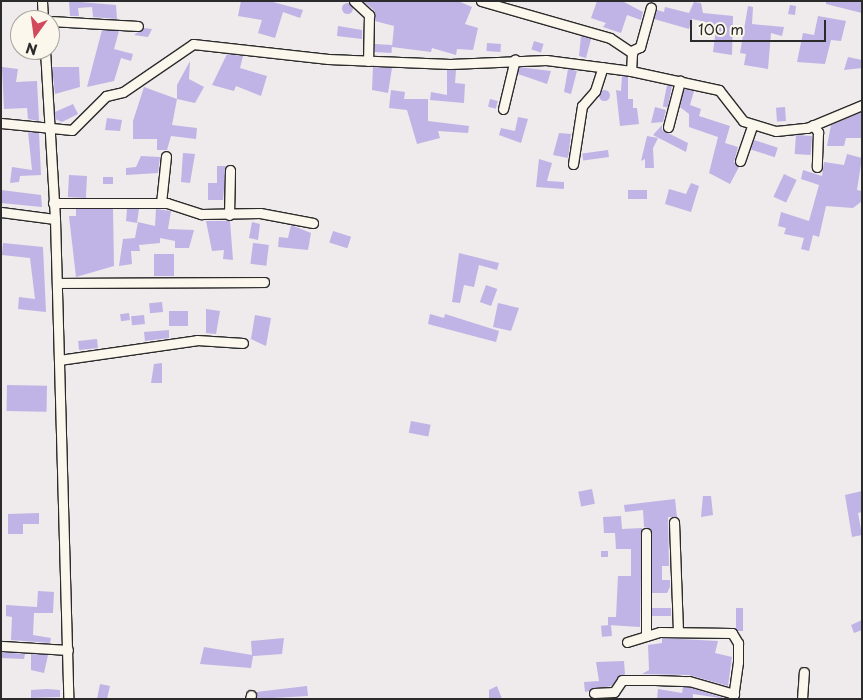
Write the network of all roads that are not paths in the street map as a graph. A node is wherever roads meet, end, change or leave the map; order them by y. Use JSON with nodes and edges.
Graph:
{"nodes":[{"id":1,"x":354,"y":1,"type":"edge"},
{"id":2,"x":481,"y":1,"type":"edge"},
{"id":3,"x":651,"y":7,"type":"dead end"},
{"id":4,"x":60,"y":22,"type":"edge"},
{"id":5,"x":138,"y":26,"type":"dead end"},
{"id":6,"x":631,"y":51,"type":"junction"},
{"id":7,"x":515,"y":59,"type":"junction"},
{"id":8,"x":46,"y":60,"type":"edge"},
{"id":9,"x":368,"y":61,"type":"junction"},
{"id":10,"x":602,"y":67,"type":"junction"},
{"id":11,"x":631,"y":71,"type":"junction"},
{"id":12,"x":680,"y":81,"type":"junction"},
{"id":13,"x":862,"y":105,"type":"edge"},
{"id":14,"x":503,"y":109,"type":"dead end"},
{"id":15,"x":1,"y":123,"type":"edge"},
{"id":16,"x":813,"y":125,"type":"junction"},
{"id":17,"x":668,"y":126,"type":"dead end"},
{"id":18,"x":752,"y":127,"type":"junction"},
{"id":19,"x":49,"y":129,"type":"junction"},
{"id":20,"x":166,"y":156,"type":"dead end"},
{"id":21,"x":740,"y":161,"type":"dead end"},
{"id":22,"x":573,"y":164,"type":"dead end"},
{"id":23,"x":816,"y":167,"type":"dead end"},
{"id":24,"x":230,"y":170,"type":"dead end"},
{"id":25,"x":53,"y":203,"type":"junction"},
{"id":26,"x":161,"y":203,"type":"junction"},
{"id":27,"x":1,"y":212,"type":"edge"},
{"id":28,"x":229,"y":215,"type":"junction"},
{"id":29,"x":55,"y":219,"type":"junction"},
{"id":30,"x":313,"y":223,"type":"dead end"},
{"id":31,"x":264,"y":282,"type":"dead end"},
{"id":32,"x":57,"y":283,"type":"junction"},
{"id":33,"x":243,"y":343,"type":"dead end"},
{"id":34,"x":59,"y":360,"type":"junction"},
{"id":35,"x":674,"y":522,"type":"dead end"},
{"id":36,"x":646,"y":533,"type":"dead end"},
{"id":37,"x":678,"y":631,"type":"junction"},
{"id":38,"x":646,"y":636,"type":"junction"},
{"id":39,"x":627,"y":642,"type":"dead end"},
{"id":40,"x":1,"y":646,"type":"edge"},
{"id":41,"x":68,"y":650,"type":"junction"},
{"id":42,"x":804,"y":672,"type":"dead end"},
{"id":43,"x":594,"y":693,"type":"dead end"},
{"id":44,"x":733,"y":696,"type":"edge"},
{"id":45,"x":68,"y":699,"type":"edge"},
{"id":46,"x":802,"y":699,"type":"edge"}],
"edges":[{"from":1,"to":9,"type":"street"},
{"from":2,"to":6,"type":"street"},
{"from":3,"to":6,"type":"street"},
{"from":4,"to":5,"type":"street"},
{"from":6,"to":11,"type":"street"},
{"from":7,"to":9,"type":"street"},
{"from":7,"to":10,"type":"street"},
{"from":7,"to":14,"type":"street"},
{"from":8,"to":19,"type":"street"},
{"from":9,"to":19,"type":"street"},
{"from":10,"to":11,"type":"street"},
{"from":10,"to":22,"type":"street"},
{"from":11,"to":12,"type":"street"},
{"from":12,"to":17,"type":"street"},
{"from":12,"to":18,"type":"street"},
{"from":13,"to":16,"type":"street"},
{"from":15,"to":19,"type":"street"},
{"from":16,"to":18,"type":"street"},
{"from":16,"to":23,"type":"street"},
{"from":18,"to":21,"type":"street"},
{"from":19,"to":25,"type":"street"},
{"from":20,"to":26,"type":"street"},
{"from":24,"to":28,"type":"street"},
{"from":25,"to":26,"type":"street"},
{"from":25,"to":29,"type":"street"},
{"from":26,"to":28,"type":"street"},
{"from":27,"to":29,"type":"street"},
{"from":28,"to":30,"type":"street"},
{"from":29,"to":32,"type":"street"},
{"from":31,"to":32,"type":"street"},
{"from":32,"to":34,"type":"street"},
{"from":33,"to":34,"type":"street"},
{"from":34,"to":41,"type":"street"},
{"from":35,"to":37,"type":"street"},
{"from":36,"to":38,"type":"street"},
{"from":37,"to":38,"type":"street"},
{"from":37,"to":44,"type":"street"},
{"from":38,"to":39,"type":"street"},
{"from":40,"to":41,"type":"street"},
{"from":41,"to":45,"type":"street"},
{"from":42,"to":46,"type":"street"},
{"from":43,"to":44,"type":"street"}]}
